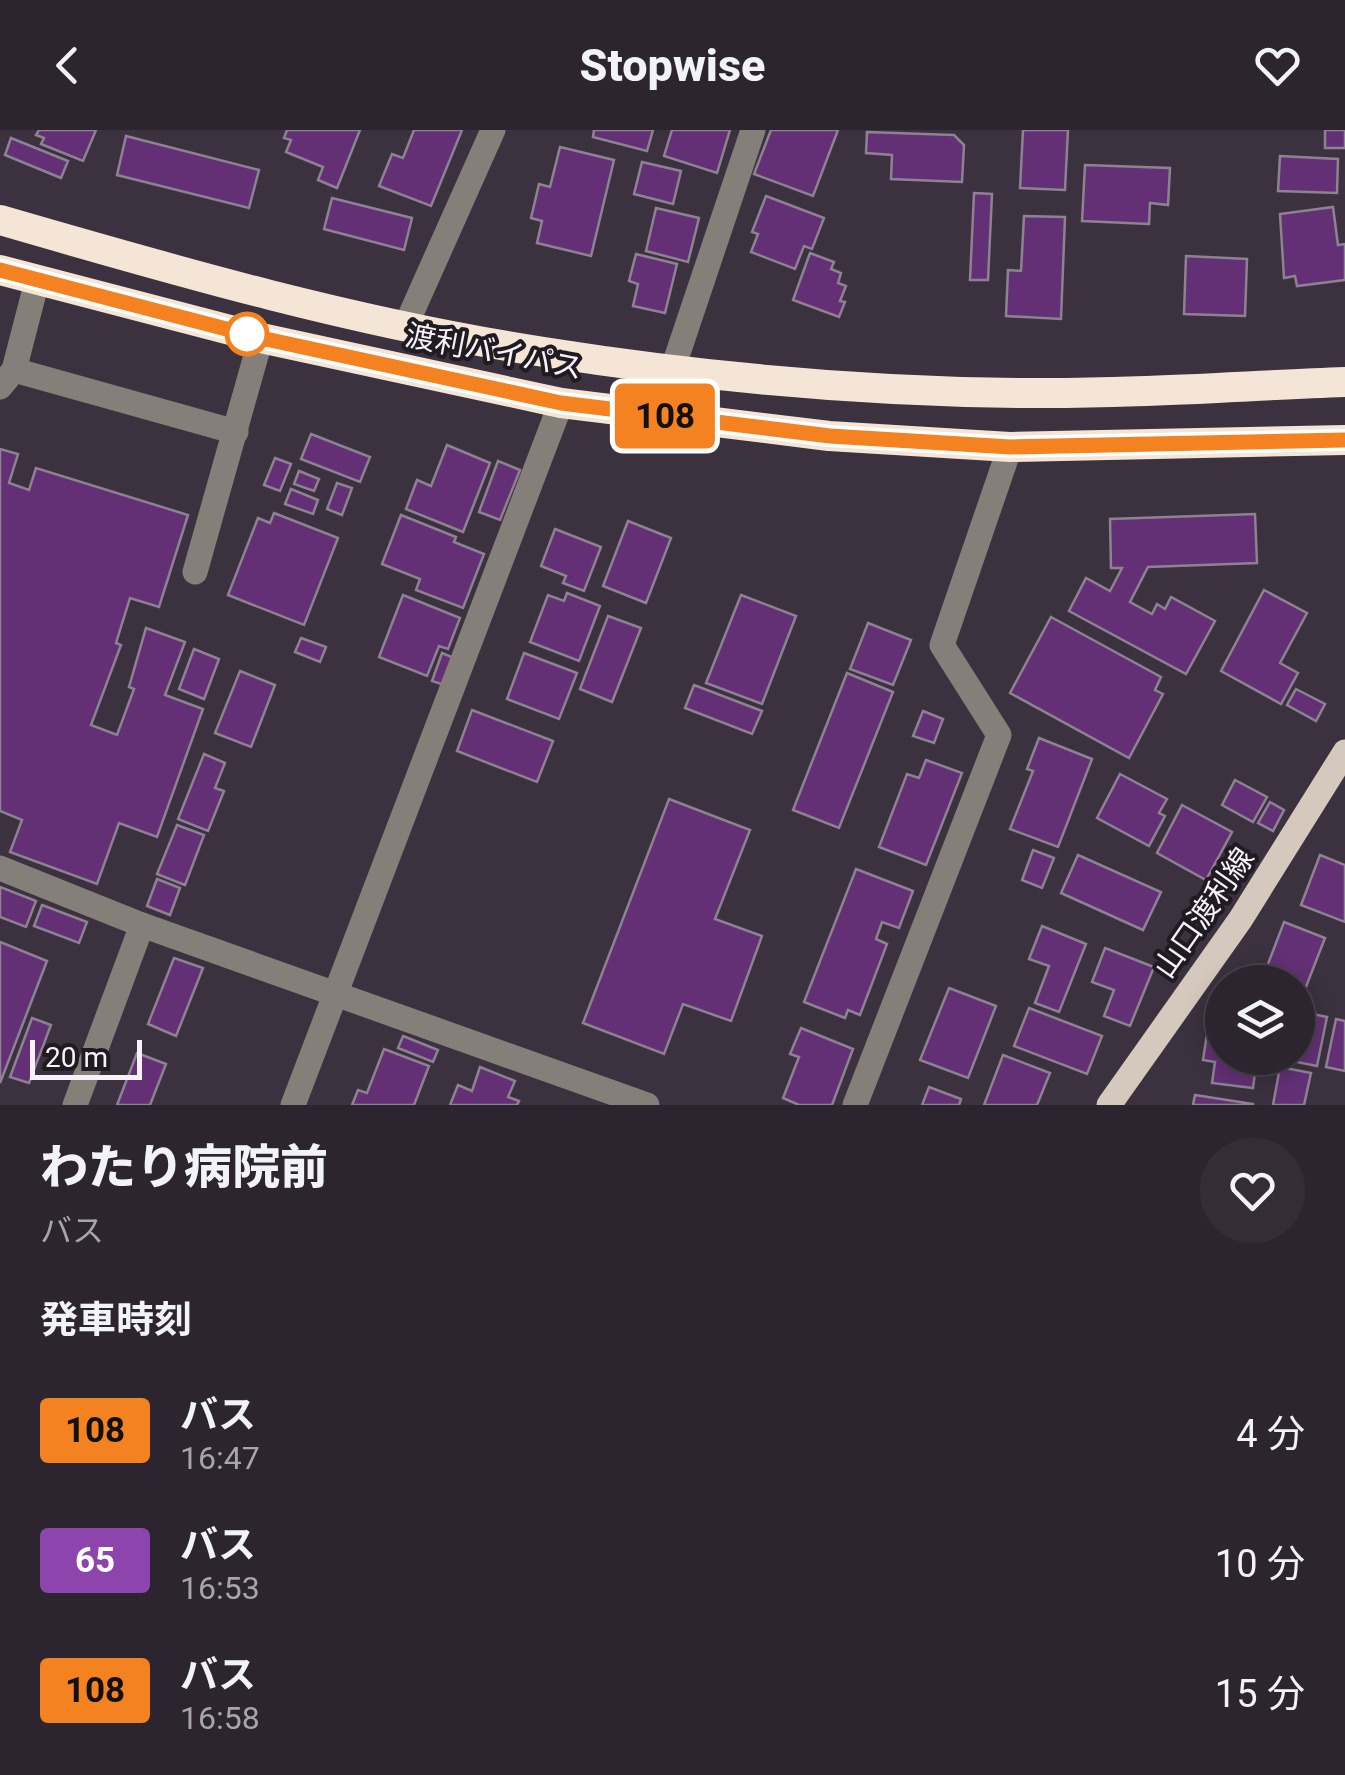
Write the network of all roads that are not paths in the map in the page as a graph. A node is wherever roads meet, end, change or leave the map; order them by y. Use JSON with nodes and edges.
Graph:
{"nodes":[{"id":1,"x":493,"y":130,"type":"edge"},
{"id":2,"x":753,"y":130,"type":"edge"},
{"id":3,"x":0,"y":220,"type":"edge"},
{"id":4,"x":0,"y":270,"type":"edge"},
{"id":5,"x":37,"y":281,"type":"junction"},
{"id":6,"x":406,"y":324,"type":"junction"},
{"id":7,"x":261,"y":338,"type":"junction"},
{"id":8,"x":672,"y":368,"type":"junction"},
{"id":9,"x":7,"y":379,"type":"edge"},
{"id":10,"x":1345,"y":382,"type":"edge"},
{"id":11,"x":561,"y":403,"type":"junction"},
{"id":12,"x":236,"y":432,"type":"junction"},
{"id":13,"x":1345,"y":440,"type":"edge"},
{"id":14,"x":1010,"y":447,"type":"junction"},
{"id":15,"x":195,"y":572,"type":"dead end"},
{"id":16,"x":1345,"y":752,"type":"edge"},
{"id":17,"x":0,"y":868,"type":"edge"},
{"id":18,"x":142,"y":925,"type":"junction"},
{"id":19,"x":334,"y":993,"type":"junction"},
{"id":20,"x":75,"y":1105,"type":"edge"},
{"id":21,"x":294,"y":1105,"type":"edge"},
{"id":22,"x":646,"y":1105,"type":"edge"},
{"id":23,"x":855,"y":1105,"type":"edge"},
{"id":24,"x":1108,"y":1105,"type":"edge"}],
"edges":[{"from":1,"to":6,"type":"street"},
{"from":2,"to":8,"type":"street"},
{"from":3,"to":6,"type":"highway","name":"渡利バイパス"},
{"from":4,"to":5,"type":"highway","name":"渡利バイパス"},
{"from":5,"to":7,"type":"highway","name":"渡利バイパス"},
{"from":5,"to":9,"type":"street"},
{"from":6,"to":8,"type":"highway","name":"渡利バイパス"},
{"from":7,"to":11,"type":"highway","name":"渡利バイパス"},
{"from":7,"to":12,"type":"street"},
{"from":8,"to":10,"type":"highway","name":"渡利バイパス"},
{"from":9,"to":12,"type":"street"},
{"from":11,"to":14,"type":"highway","name":"渡利バイパス"},
{"from":11,"to":19,"type":"street"},
{"from":12,"to":15,"type":"street"},
{"from":13,"to":14,"type":"highway","name":"渡利バイパス"},
{"from":14,"to":23,"type":"street"},
{"from":16,"to":24,"type":"main road","name":"山口渡利線"},
{"from":17,"to":18,"type":"street"},
{"from":18,"to":19,"type":"street"},
{"from":18,"to":20,"type":"street"},
{"from":19,"to":21,"type":"street"},
{"from":19,"to":22,"type":"street"}]}
